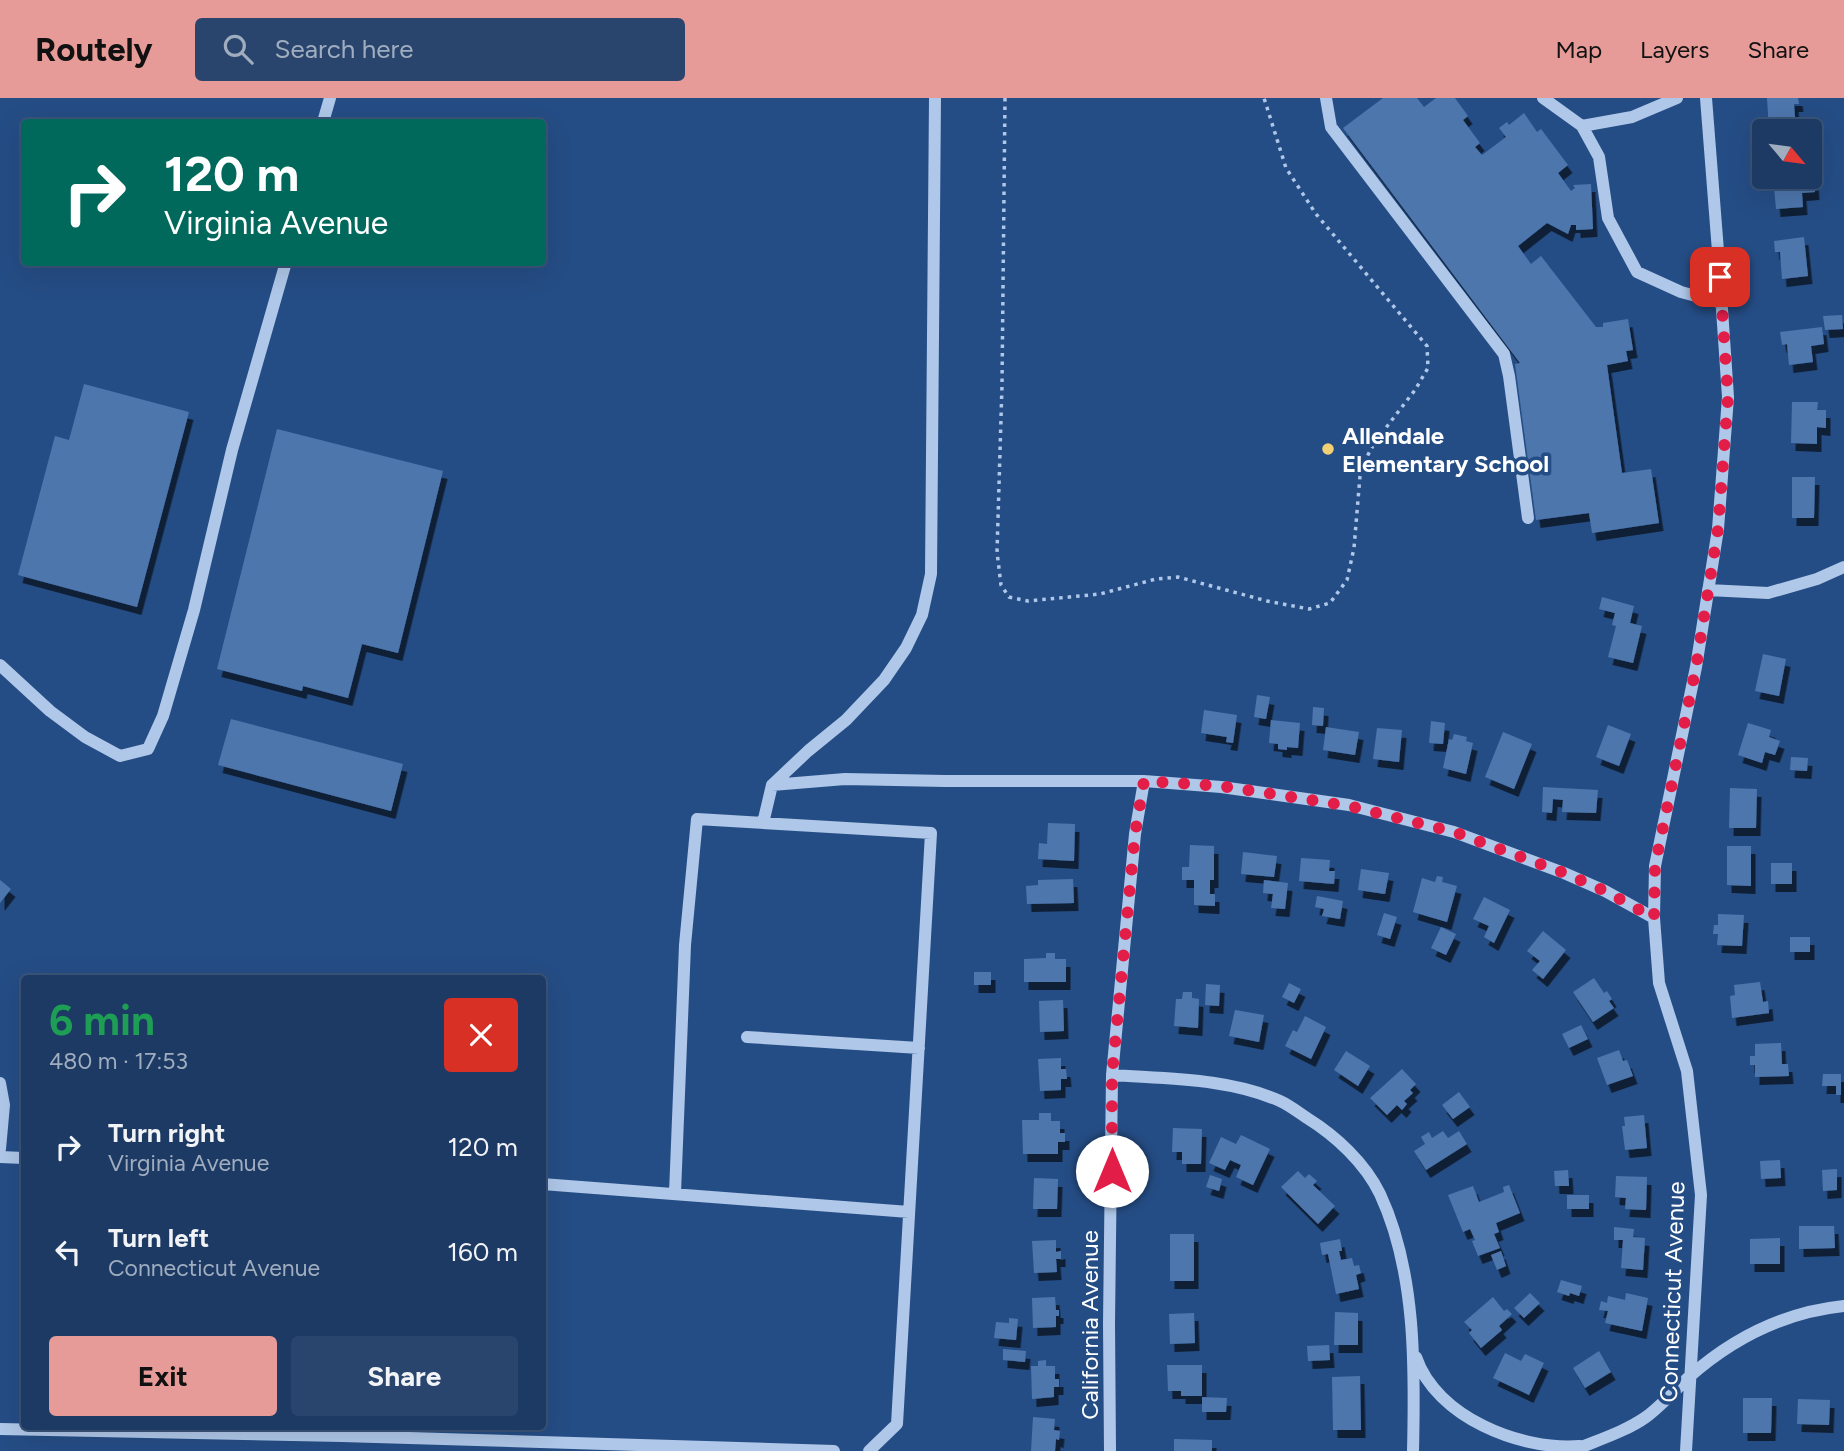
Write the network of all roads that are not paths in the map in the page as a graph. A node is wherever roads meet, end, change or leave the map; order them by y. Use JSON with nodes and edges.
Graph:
{"nodes":[{"id":1,"x":330,"y":98,"type":"edge"},
{"id":2,"x":935,"y":98,"type":"edge"},
{"id":3,"x":1326,"y":98,"type":"edge"},
{"id":4,"x":1543,"y":98,"type":"edge"},
{"id":5,"x":1677,"y":98,"type":"edge"},
{"id":6,"x":1706,"y":98,"type":"edge"},
{"id":7,"x":324,"y":119,"type":"edge"},
{"id":8,"x":1582,"y":126,"type":"junction"},
{"id":9,"x":285,"y":266,"type":"edge"},
{"id":10,"x":1722,"y":303,"type":"junction"},
{"id":11,"x":1528,"y":518,"type":"dead end"},
{"id":12,"x":1844,"y":567,"type":"edge"},
{"id":13,"x":1708,"y":590,"type":"junction"},
{"id":14,"x":0,"y":664,"type":"edge"},
{"id":15,"x":1144,"y":781,"type":"junction"},
{"id":16,"x":772,"y":785,"type":"junction"},
{"id":17,"x":763,"y":823,"type":"junction"},
{"id":18,"x":1654,"y":918,"type":"junction"},
{"id":19,"x":747,"y":1037,"type":"dead end"},
{"id":20,"x":919,"y":1048,"type":"junction"},
{"id":21,"x":1112,"y":1075,"type":"junction"},
{"id":22,"x":0,"y":1083,"type":"edge"},
{"id":23,"x":0,"y":1149,"type":"edge"},
{"id":24,"x":0,"y":1157,"type":"edge"},
{"id":25,"x":21,"y":1158,"type":"edge"},
{"id":26,"x":546,"y":1184,"type":"edge"},
{"id":27,"x":675,"y":1194,"type":"junction"},
{"id":28,"x":909,"y":1212,"type":"junction"},
{"id":29,"x":1844,"y":1306,"type":"edge"},
{"id":30,"x":1411,"y":1343,"type":"junction"},
{"id":31,"x":1691,"y":1375,"type":"junction"},
{"id":32,"x":0,"y":1429,"type":"edge"},
{"id":33,"x":21,"y":1429,"type":"edge"},
{"id":34,"x":49,"y":1430,"type":"edge"},
{"id":35,"x":1585,"y":1445,"type":"junction"},
{"id":36,"x":834,"y":1451,"type":"edge"},
{"id":37,"x":869,"y":1451,"type":"edge"},
{"id":38,"x":1110,"y":1451,"type":"edge"},
{"id":39,"x":1413,"y":1451,"type":"edge"},
{"id":40,"x":1572,"y":1451,"type":"edge"},
{"id":41,"x":1686,"y":1451,"type":"edge"}],
"edges":[{"from":1,"to":7,"type":"street"},
{"from":2,"to":16,"type":"street"},
{"from":3,"to":11,"type":"street"},
{"from":4,"to":8,"type":"street"},
{"from":5,"to":8,"type":"street"},
{"from":6,"to":10,"type":"street","name":"Connecticut Avenue"},
{"from":8,"to":10,"type":"street"},
{"from":9,"to":14,"type":"street"},
{"from":10,"to":13,"type":"street","name":"Connecticut Avenue"},
{"from":12,"to":13,"type":"street"},
{"from":13,"to":18,"type":"street","name":"Connecticut Avenue"},
{"from":15,"to":16,"type":"street"},
{"from":15,"to":18,"type":"street"},
{"from":15,"to":21,"type":"street","name":"California Avenue"},
{"from":16,"to":17,"type":"street"},
{"from":17,"to":20,"type":"street"},
{"from":17,"to":27,"type":"street"},
{"from":18,"to":31,"type":"street","name":"Connecticut Avenue"},
{"from":19,"to":20,"type":"street"},
{"from":20,"to":28,"type":"street"},
{"from":21,"to":30,"type":"street"},
{"from":21,"to":38,"type":"street","name":"California Avenue"},
{"from":22,"to":23,"type":"street"},
{"from":24,"to":25,"type":"street"},
{"from":26,"to":27,"type":"street"},
{"from":27,"to":28,"type":"street"},
{"from":28,"to":37,"type":"street"},
{"from":29,"to":31,"type":"street"},
{"from":30,"to":35,"type":"street"},
{"from":30,"to":39,"type":"street"},
{"from":31,"to":35,"type":"street"},
{"from":31,"to":41,"type":"street","name":"Connecticut Avenue"},
{"from":32,"to":33,"type":"street"},
{"from":34,"to":36,"type":"street"},
{"from":35,"to":40,"type":"street"}]}
